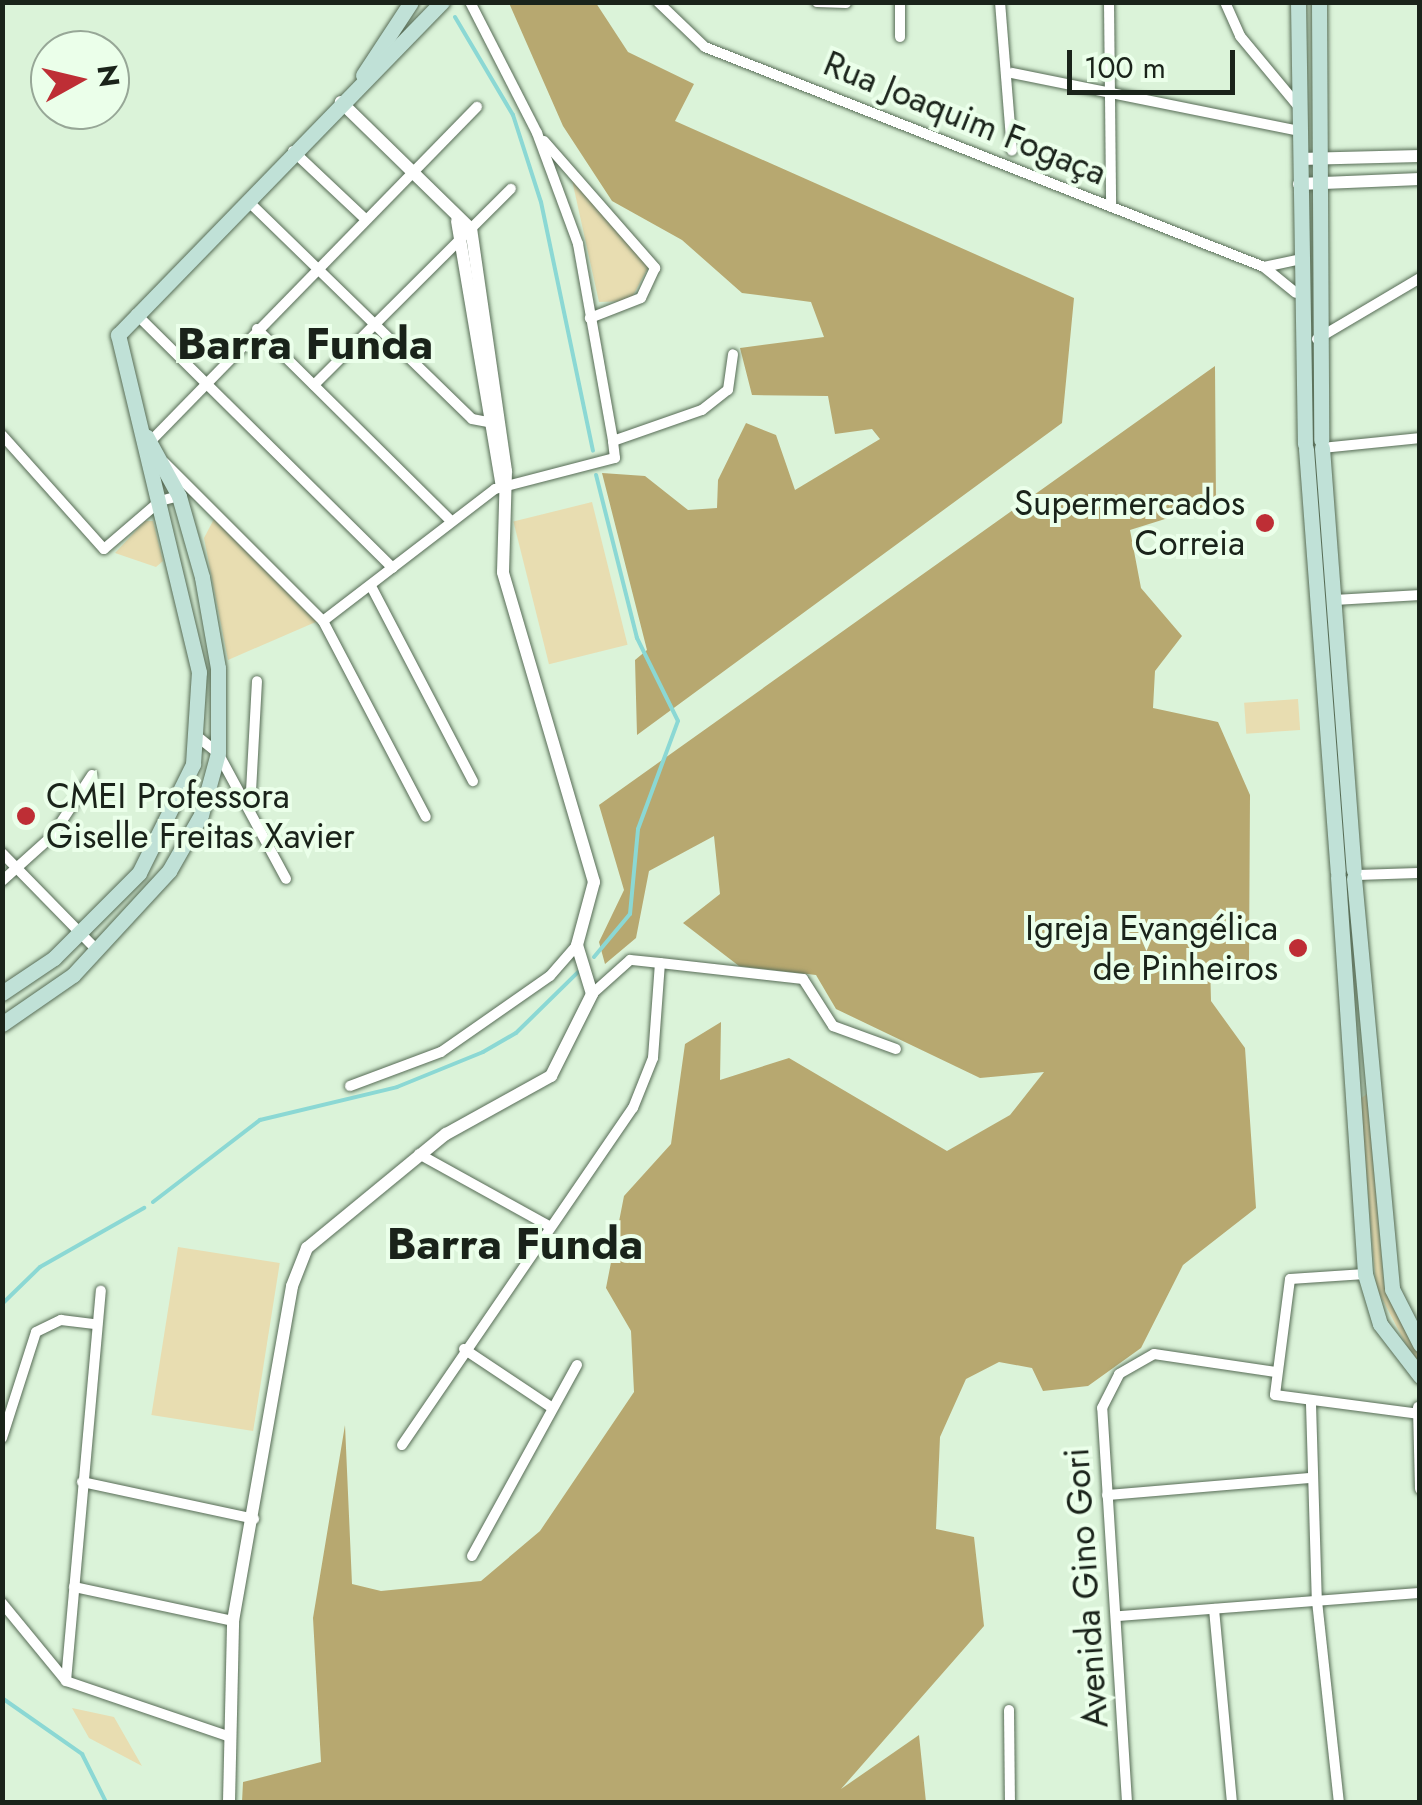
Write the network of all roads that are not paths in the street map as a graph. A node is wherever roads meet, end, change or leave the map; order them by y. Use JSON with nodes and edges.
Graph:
{"nodes":[{"id":1,"x":411,"y":2,"type":"edge"},
{"id":2,"x":470,"y":2,"type":"edge"},
{"id":3,"x":658,"y":2,"type":"edge"},
{"id":4,"x":817,"y":2,"type":"edge"},
{"id":5,"x":900,"y":2,"type":"edge"},
{"id":6,"x":1000,"y":2,"type":"edge"},
{"id":7,"x":1109,"y":2,"type":"edge"},
{"id":8,"x":1226,"y":2,"type":"edge"},
{"id":9,"x":1298,"y":2,"type":"edge"},
{"id":10,"x":1320,"y":2,"type":"edge"},
{"id":11,"x":846,"y":3,"type":"edge"},
{"id":12,"x":438,"y":8,"type":"edge"},
{"id":13,"x":900,"y":37,"type":"dead end"},
{"id":14,"x":1012,"y":73,"type":"junction"},
{"id":15,"x":356,"y":87,"type":"junction"},
{"id":16,"x":1112,"y":89,"type":"junction"},
{"id":17,"x":341,"y":102,"type":"junction"},
{"id":18,"x":477,"y":107,"type":"dead end"},
{"id":19,"x":1301,"y":109,"type":"junction"},
{"id":20,"x":1300,"y":131,"type":"junction"},
{"id":21,"x":537,"y":133,"type":"junction"},
{"id":22,"x":1012,"y":151,"type":"dead end"},
{"id":23,"x":293,"y":152,"type":"junction"},
{"id":24,"x":1420,"y":156,"type":"edge"},
{"id":25,"x":1320,"y":158,"type":"junction"},
{"id":26,"x":1389,"y":158,"type":"junction"},
{"id":27,"x":1300,"y":159,"type":"junction"},
{"id":28,"x":410,"y":172,"type":"junction"},
{"id":29,"x":1420,"y":180,"type":"edge"},
{"id":30,"x":1390,"y":181,"type":"junction"},
{"id":31,"x":1299,"y":184,"type":"junction"},
{"id":32,"x":1318,"y":184,"type":"junction"},
{"id":33,"x":511,"y":188,"type":"dead end"},
{"id":34,"x":249,"y":202,"type":"junction"},
{"id":35,"x":1111,"y":207,"type":"junction"},
{"id":36,"x":364,"y":218,"type":"junction"},
{"id":37,"x":466,"y":234,"type":"junction"},
{"id":38,"x":1297,"y":260,"type":"junction"},
{"id":39,"x":318,"y":267,"type":"junction"},
{"id":40,"x":1264,"y":267,"type":"junction"},
{"id":41,"x":1419,"y":283,"type":"edge"},
{"id":42,"x":1296,"y":293,"type":"junction"},
{"id":43,"x":136,"y":314,"type":"junction"},
{"id":44,"x":590,"y":318,"type":"junction"},
{"id":45,"x":374,"y":322,"type":"junction"},
{"id":46,"x":257,"y":329,"type":"junction"},
{"id":47,"x":1317,"y":340,"type":"junction"},
{"id":48,"x":733,"y":354,"type":"dead end"},
{"id":49,"x":203,"y":382,"type":"junction"},
{"id":50,"x":314,"y":385,"type":"junction"},
{"id":51,"x":492,"y":424,"type":"junction"},
{"id":52,"x":2,"y":435,"type":"edge"},
{"id":53,"x":1420,"y":438,"type":"edge"},
{"id":54,"x":612,"y":441,"type":"junction"},
{"id":55,"x":1313,"y":445,"type":"junction"},
{"id":56,"x":150,"y":448,"type":"junction"},
{"id":57,"x":502,"y":487,"type":"junction"},
{"id":58,"x":179,"y":496,"type":"junction"},
{"id":59,"x":160,"y":501,"type":"junction"},
{"id":60,"x":448,"y":519,"type":"junction"},
{"id":61,"x":392,"y":568,"type":"junction"},
{"id":62,"x":372,"y":588,"type":"junction"},
{"id":63,"x":1420,"y":594,"type":"edge"},
{"id":64,"x":1336,"y":600,"type":"junction"},
{"id":65,"x":323,"y":621,"type":"junction"},
{"id":66,"x":257,"y":681,"type":"dead end"},
{"id":67,"x":198,"y":737,"type":"junction"},
{"id":68,"x":218,"y":753,"type":"junction"},
{"id":69,"x":92,"y":776,"type":"dead end"},
{"id":70,"x":474,"y":782,"type":"dead end"},
{"id":71,"x":250,"y":811,"type":"junction"},
{"id":72,"x":426,"y":816,"type":"dead end"},
{"id":73,"x":2,"y":853,"type":"edge"},
{"id":74,"x":19,"y":868,"type":"junction"},
{"id":75,"x":1420,"y":873,"type":"edge"},
{"id":76,"x":1348,"y":875,"type":"junction"},
{"id":77,"x":286,"y":878,"type":"dead end"},
{"id":78,"x":2,"y":881,"type":"edge"},
{"id":79,"x":116,"y":898,"type":"junction"},
{"id":80,"x":135,"y":912,"type":"junction"},
{"id":81,"x":81,"y":933,"type":"junction"},
{"id":82,"x":578,"y":945,"type":"junction"},
{"id":83,"x":98,"y":951,"type":"junction"},
{"id":84,"x":660,"y":963,"type":"junction"},
{"id":85,"x":2,"y":994,"type":"edge"},
{"id":86,"x":592,"y":994,"type":"junction"},
{"id":87,"x":2,"y":1024,"type":"edge"},
{"id":88,"x":896,"y":1050,"type":"dead end"},
{"id":89,"x":1373,"y":1085,"type":"junction"},
{"id":90,"x":350,"y":1086,"type":"dead end"},
{"id":91,"x":1354,"y":1086,"type":"junction"},
{"id":92,"x":419,"y":1154,"type":"junction"},
{"id":93,"x":549,"y":1226,"type":"junction"},
{"id":94,"x":1365,"y":1274,"type":"junction"},
{"id":95,"x":102,"y":1291,"type":"dead end"},
{"id":96,"x":94,"y":1324,"type":"junction"},
{"id":97,"x":1420,"y":1344,"type":"edge"},
{"id":98,"x":464,"y":1349,"type":"junction"},
{"id":99,"x":577,"y":1365,"type":"dead end"},
{"id":100,"x":1276,"y":1372,"type":"junction"},
{"id":101,"x":1420,"y":1376,"type":"edge"},
{"id":102,"x":1311,"y":1404,"type":"junction"},
{"id":103,"x":551,"y":1407,"type":"junction"},
{"id":104,"x":1418,"y":1409,"type":"edge"},
{"id":105,"x":2,"y":1438,"type":"edge"},
{"id":106,"x":1418,"y":1440,"type":"edge"},
{"id":107,"x":402,"y":1445,"type":"dead end"},
{"id":108,"x":1310,"y":1478,"type":"junction"},
{"id":109,"x":82,"y":1482,"type":"junction"},
{"id":110,"x":1420,"y":1489,"type":"edge"},
{"id":111,"x":1107,"y":1494,"type":"junction"},
{"id":112,"x":254,"y":1519,"type":"junction"},
{"id":113,"x":472,"y":1556,"type":"dead end"},
{"id":114,"x":74,"y":1586,"type":"junction"},
{"id":115,"x":1420,"y":1593,"type":"edge"},
{"id":116,"x":1318,"y":1602,"type":"junction"},
{"id":117,"x":2,"y":1603,"type":"edge"},
{"id":118,"x":1214,"y":1610,"type":"junction"},
{"id":119,"x":1120,"y":1616,"type":"junction"},
{"id":120,"x":233,"y":1621,"type":"junction"},
{"id":121,"x":66,"y":1681,"type":"junction"},
{"id":122,"x":1008,"y":1710,"type":"dead end"},
{"id":123,"x":228,"y":1736,"type":"junction"},
{"id":124,"x":230,"y":1802,"type":"edge"},
{"id":125,"x":1010,"y":1802,"type":"edge"},
{"id":126,"x":1127,"y":1802,"type":"edge"},
{"id":127,"x":1232,"y":1802,"type":"edge"},
{"id":128,"x":1339,"y":1802,"type":"edge"}],
"edges":[{"from":1,"to":15,"type":"main road"},
{"from":2,"to":21,"type":"street"},
{"from":3,"to":35,"type":"street","name":"Rua Joaquim Fogaça"},
{"from":4,"to":11,"type":"street"},
{"from":5,"to":13,"type":"street"},
{"from":6,"to":14,"type":"street"},
{"from":7,"to":16,"type":"street"},
{"from":8,"to":19,"type":"street"},
{"from":9,"to":19,"type":"main road"},
{"from":10,"to":25,"type":"main road"},
{"from":12,"to":15,"type":"main road"},
{"from":14,"to":16,"type":"street"},
{"from":14,"to":22,"type":"street"},
{"from":15,"to":17,"type":"main road"},
{"from":16,"to":20,"type":"street"},
{"from":16,"to":35,"type":"street"},
{"from":17,"to":23,"type":"main road"},
{"from":17,"to":28,"type":"street"},
{"from":18,"to":28,"type":"street"},
{"from":19,"to":20,"type":"main road"},
{"from":20,"to":27,"type":"main road"},
{"from":21,"to":44,"type":"street"},
{"from":21,"to":44,"type":"street"},
{"from":23,"to":34,"type":"main road"},
{"from":23,"to":36,"type":"street"},
{"from":24,"to":26,"type":"street"},
{"from":25,"to":26,"type":"street"},
{"from":25,"to":27,"type":"street"},
{"from":25,"to":32,"type":"main road"},
{"from":26,"to":30,"type":"street"},
{"from":27,"to":31,"type":"main road"},
{"from":28,"to":36,"type":"street"},
{"from":28,"to":37,"type":"street"},
{"from":29,"to":30,"type":"street"},
{"from":30,"to":32,"type":"street"},
{"from":31,"to":32,"type":"street"},
{"from":31,"to":38,"type":"main road"},
{"from":32,"to":47,"type":"main road"},
{"from":33,"to":37,"type":"street"},
{"from":34,"to":39,"type":"street"},
{"from":34,"to":43,"type":"main road"},
{"from":35,"to":40,"type":"street","name":"Rua Joaquim Fogaça"},
{"from":36,"to":39,"type":"street"},
{"from":37,"to":45,"type":"street"},
{"from":37,"to":51,"type":"street"},
{"from":38,"to":40,"type":"street"},
{"from":38,"to":42,"type":"main road"},
{"from":39,"to":45,"type":"street"},
{"from":39,"to":46,"type":"street"},
{"from":40,"to":42,"type":"street","name":"Rua Joaquim Fogaça"},
{"from":41,"to":47,"type":"street"},
{"from":42,"to":55,"type":"main road"},
{"from":43,"to":49,"type":"street"},
{"from":43,"to":56,"type":"main road"},
{"from":44,"to":54,"type":"street"},
{"from":45,"to":50,"type":"street"},
{"from":45,"to":51,"type":"street"},
{"from":46,"to":49,"type":"street"},
{"from":46,"to":50,"type":"street"},
{"from":47,"to":55,"type":"main road"},
{"from":48,"to":54,"type":"street"},
{"from":49,"to":56,"type":"street"},
{"from":49,"to":61,"type":"street"},
{"from":50,"to":60,"type":"street"},
{"from":51,"to":57,"type":"street"},
{"from":52,"to":59,"type":"street"},
{"from":53,"to":55,"type":"street"},
{"from":54,"to":57,"type":"street"},
{"from":55,"to":64,"type":"main road"},
{"from":55,"to":76,"type":"main road"},
{"from":56,"to":58,"type":"main road"},
{"from":56,"to":59,"type":"main road"},
{"from":56,"to":65,"type":"street"},
{"from":57,"to":60,"type":"street"},
{"from":57,"to":82,"type":"street"},
{"from":58,"to":59,"type":"street"},
{"from":58,"to":68,"type":"main road"},
{"from":59,"to":67,"type":"main road"},
{"from":60,"to":61,"type":"street"},
{"from":61,"to":62,"type":"street"},
{"from":62,"to":65,"type":"street"},
{"from":62,"to":70,"type":"street"},
{"from":63,"to":64,"type":"street"},
{"from":64,"to":76,"type":"main road"},
{"from":65,"to":72,"type":"street"},
{"from":66,"to":71,"type":"street"},
{"from":67,"to":68,"type":"street"},
{"from":67,"to":79,"type":"main road"},
{"from":68,"to":71,"type":"street"},
{"from":68,"to":80,"type":"main road"},
{"from":69,"to":74,"type":"street"},
{"from":71,"to":77,"type":"street"},
{"from":73,"to":74,"type":"street"},
{"from":74,"to":78,"type":"street"},
{"from":74,"to":81,"type":"street"},
{"from":75,"to":76,"type":"street"},
{"from":76,"to":89,"type":"main road"},
{"from":76,"to":91,"type":"main road"},
{"from":79,"to":80,"type":"main road"},
{"from":79,"to":81,"type":"main road"},
{"from":80,"to":83,"type":"main road"},
{"from":81,"to":83,"type":"street"},
{"from":81,"to":85,"type":"main road"},
{"from":82,"to":86,"type":"street"},
{"from":82,"to":90,"type":"street"},
{"from":83,"to":87,"type":"main road"},
{"from":84,"to":86,"type":"street"},
{"from":84,"to":88,"type":"street"},
{"from":84,"to":93,"type":"street"},
{"from":86,"to":92,"type":"street"},
{"from":89,"to":91,"type":"main road"},
{"from":89,"to":97,"type":"main road"},
{"from":91,"to":94,"type":"main road"},
{"from":92,"to":93,"type":"street"},
{"from":92,"to":112,"type":"street"},
{"from":93,"to":98,"type":"street"},
{"from":94,"to":100,"type":"street"},
{"from":94,"to":101,"type":"main road"},
{"from":95,"to":96,"type":"street"},
{"from":96,"to":105,"type":"street"},
{"from":96,"to":109,"type":"street"},
{"from":98,"to":103,"type":"street"},
{"from":98,"to":107,"type":"street"},
{"from":99,"to":103,"type":"street"},
{"from":100,"to":102,"type":"street"},
{"from":100,"to":111,"type":"street","name":"Avenida Gino Gori"},
{"from":102,"to":104,"type":"street"},
{"from":102,"to":108,"type":"street"},
{"from":103,"to":113,"type":"street"},
{"from":104,"to":106,"type":"street"},
{"from":106,"to":110,"type":"street"},
{"from":108,"to":111,"type":"street"},
{"from":108,"to":116,"type":"street"},
{"from":109,"to":112,"type":"street"},
{"from":109,"to":114,"type":"street"},
{"from":111,"to":119,"type":"street","name":"Avenida Gino Gori"},
{"from":112,"to":120,"type":"street"},
{"from":114,"to":120,"type":"street"},
{"from":114,"to":121,"type":"street"},
{"from":115,"to":116,"type":"street"},
{"from":116,"to":118,"type":"street"},
{"from":116,"to":128,"type":"street"},
{"from":117,"to":121,"type":"street"},
{"from":118,"to":119,"type":"street"},
{"from":118,"to":127,"type":"street"},
{"from":119,"to":126,"type":"street","name":"Avenida Gino Gori"},
{"from":120,"to":123,"type":"street"},
{"from":121,"to":123,"type":"street"},
{"from":122,"to":125,"type":"street"},
{"from":123,"to":124,"type":"street"}]}
